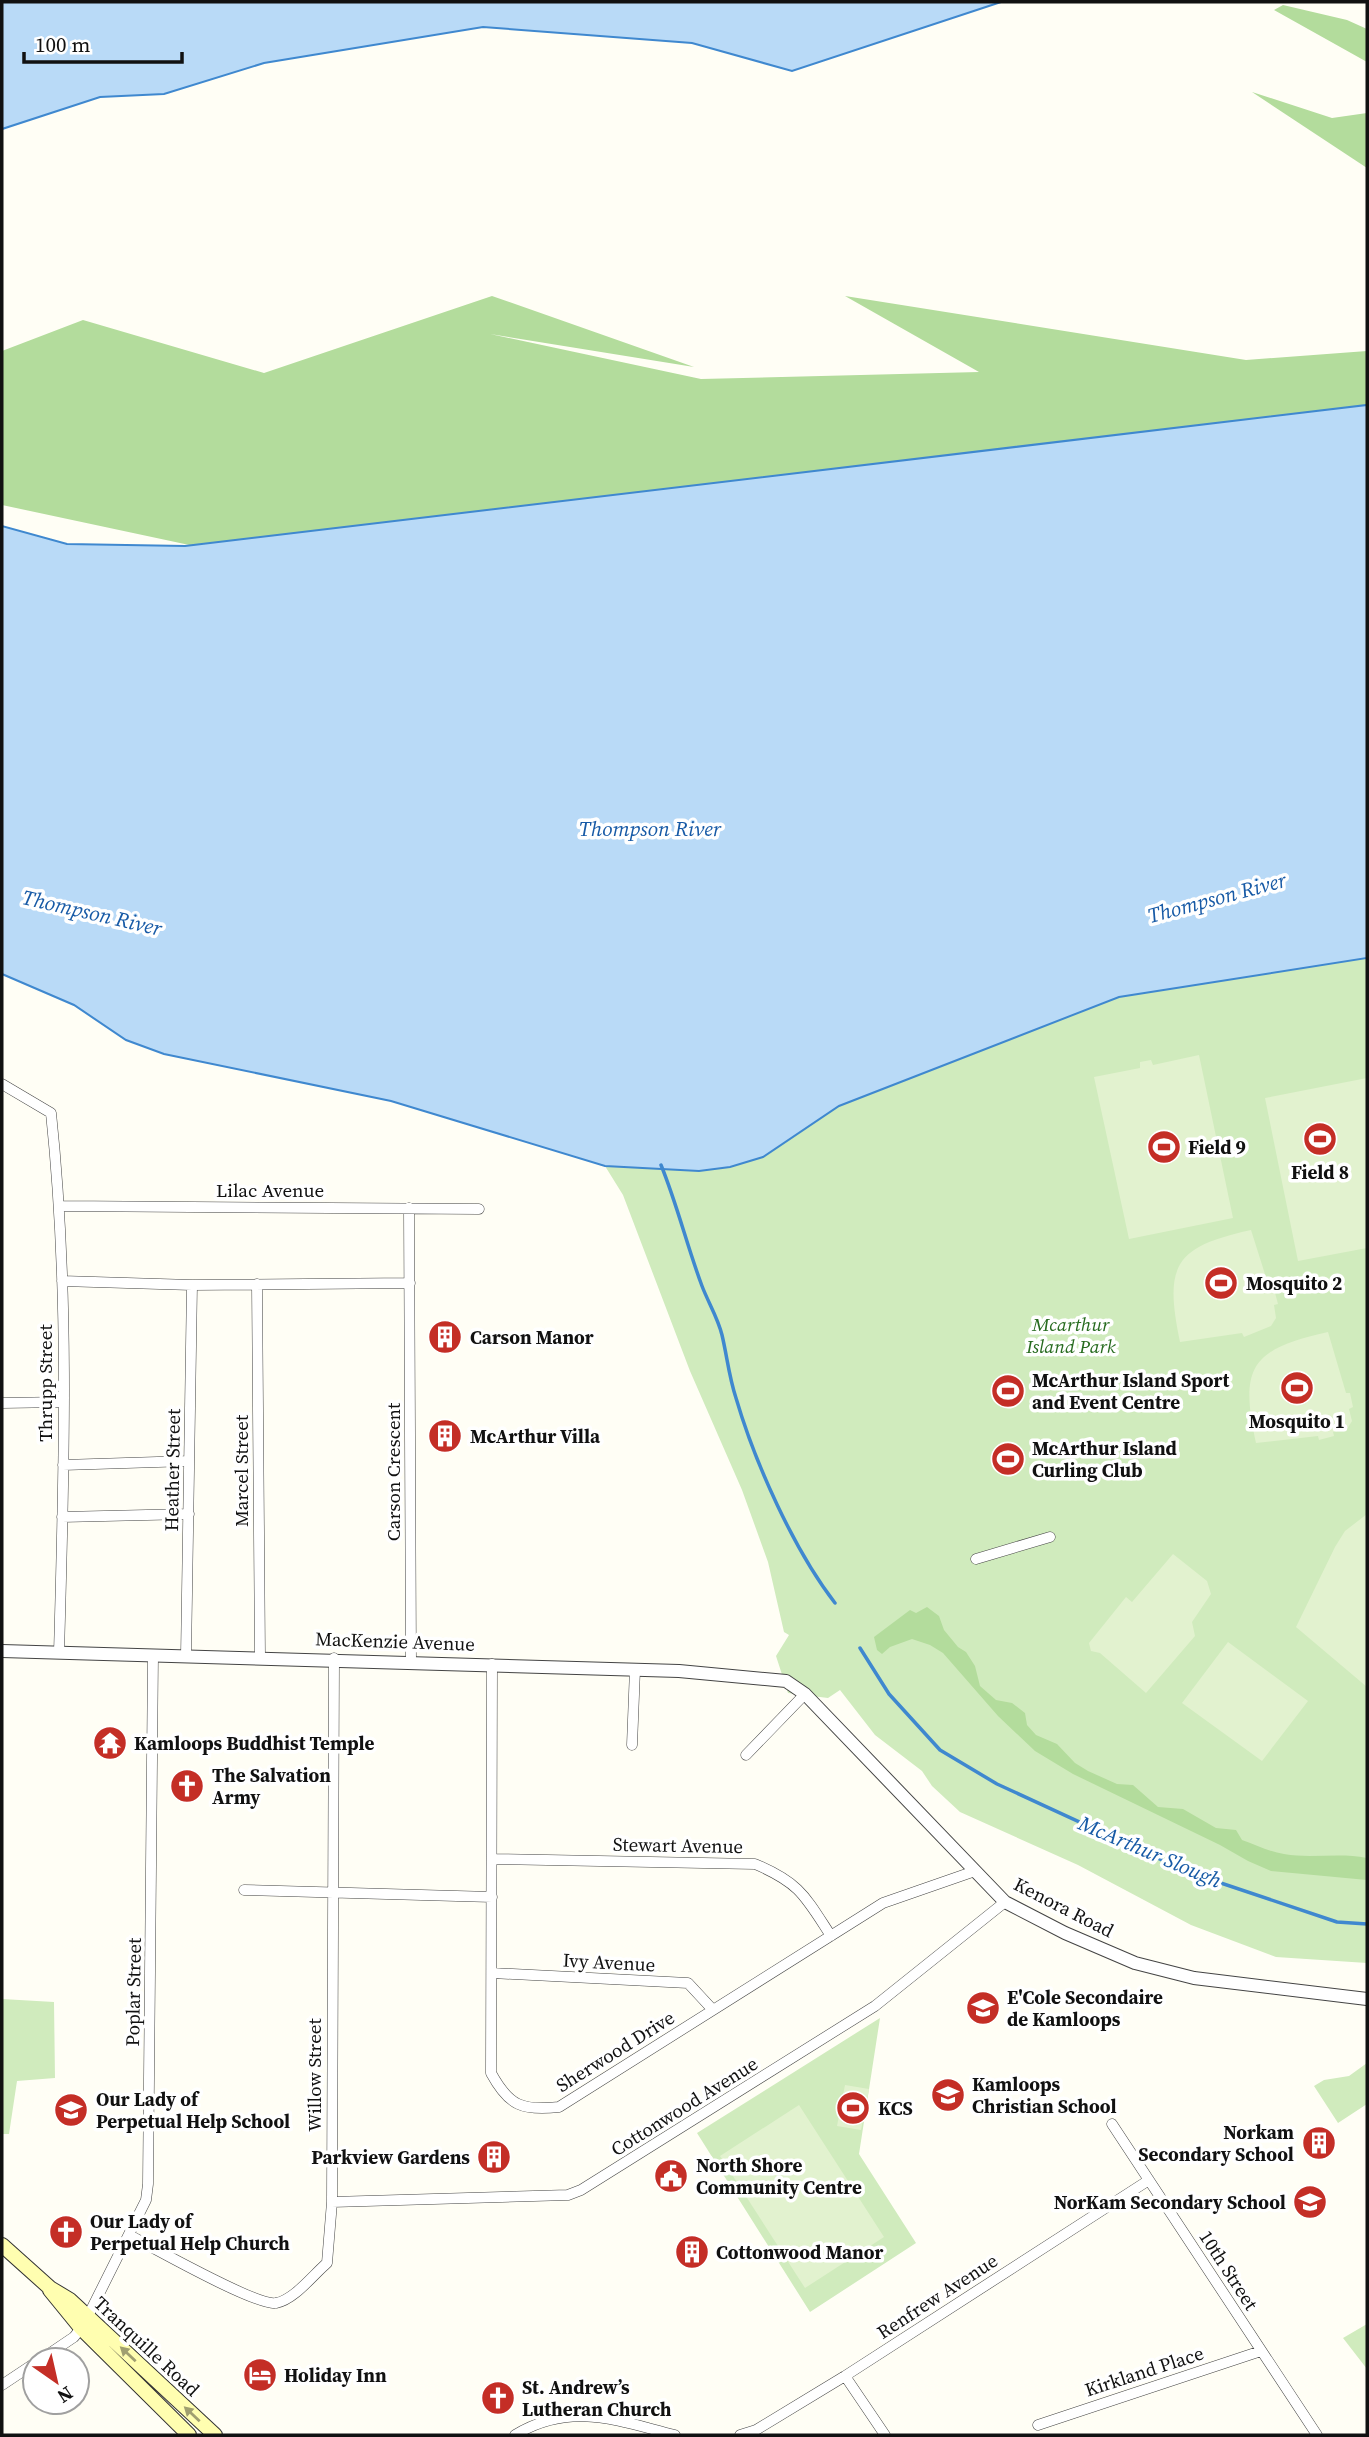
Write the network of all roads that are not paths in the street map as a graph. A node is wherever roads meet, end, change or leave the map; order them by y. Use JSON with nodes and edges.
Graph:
{"nodes":[{"id":1,"x":2,"y":1084,"type":"edge"},
{"id":2,"x":61,"y":1206,"type":"junction"},
{"id":3,"x":409,"y":1209,"type":"junction"},
{"id":4,"x":480,"y":1209,"type":"dead end"},
{"id":5,"x":62,"y":1281,"type":"junction"},
{"id":6,"x":410,"y":1283,"type":"junction"},
{"id":7,"x":192,"y":1284,"type":"junction"},
{"id":8,"x":257,"y":1284,"type":"junction"},
{"id":9,"x":64,"y":1402,"type":"junction"},
{"id":10,"x":2,"y":1403,"type":"edge"},
{"id":11,"x":190,"y":1461,"type":"junction"},
{"id":12,"x":63,"y":1465,"type":"junction"},
{"id":13,"x":190,"y":1514,"type":"junction"},
{"id":14,"x":62,"y":1517,"type":"junction"},
{"id":15,"x":1051,"y":1537,"type":"dead end"},
{"id":16,"x":976,"y":1559,"type":"dead end"},
{"id":17,"x":2,"y":1651,"type":"edge"},
{"id":18,"x":59,"y":1653,"type":"junction"},
{"id":19,"x":153,"y":1655,"type":"junction"},
{"id":20,"x":186,"y":1656,"type":"junction"},
{"id":21,"x":260,"y":1657,"type":"junction"},
{"id":22,"x":334,"y":1658,"type":"junction"},
{"id":23,"x":411,"y":1661,"type":"junction"},
{"id":24,"x":492,"y":1664,"type":"junction"},
{"id":25,"x":635,"y":1669,"type":"junction"},
{"id":26,"x":786,"y":1681,"type":"joint"},
{"id":27,"x":805,"y":1694,"type":"junction"},
{"id":28,"x":632,"y":1745,"type":"dead end"},
{"id":29,"x":746,"y":1755,"type":"dead end"},
{"id":30,"x":492,"y":1859,"type":"junction"},
{"id":31,"x":975,"y":1871,"type":"junction"},
{"id":32,"x":244,"y":1890,"type":"dead end"},
{"id":33,"x":331,"y":1893,"type":"junction"},
{"id":34,"x":492,"y":1897,"type":"junction"},
{"id":35,"x":1005,"y":1902,"type":"junction"},
{"id":36,"x":831,"y":1936,"type":"junction"},
{"id":37,"x":492,"y":1973,"type":"junction"},
{"id":38,"x":1367,"y":1998,"type":"edge"},
{"id":39,"x":713,"y":2010,"type":"junction"},
{"id":40,"x":1112,"y":2124,"type":"dead end"},
{"id":41,"x":1149,"y":2180,"type":"junction"},
{"id":42,"x":332,"y":2202,"type":"junction"},
{"id":43,"x":129,"y":2235,"type":"junction"},
{"id":44,"x":2,"y":2245,"type":"edge"},
{"id":45,"x":85,"y":2322,"type":"junction"},
{"id":46,"x":61,"y":2346,"type":"edge"},
{"id":47,"x":1261,"y":2351,"type":"junction"},
{"id":48,"x":21,"y":2372,"type":"edge"},
{"id":49,"x":845,"y":2376,"type":"junction"},
{"id":50,"x":2,"y":2385,"type":"edge"},
{"id":51,"x":1038,"y":2425,"type":"dead end"},
{"id":52,"x":189,"y":2435,"type":"edge"},
{"id":53,"x":215,"y":2435,"type":"edge"},
{"id":54,"x":516,"y":2435,"type":"edge"},
{"id":55,"x":675,"y":2435,"type":"edge"},
{"id":56,"x":740,"y":2435,"type":"edge"},
{"id":57,"x":885,"y":2435,"type":"edge"},
{"id":58,"x":1317,"y":2435,"type":"edge"}],
"edges":[{"from":1,"to":2,"type":"street","name":"Thrupp Street"},
{"from":2,"to":3,"type":"street","name":"Lilac Avenue"},
{"from":2,"to":5,"type":"street","name":"Thrupp Street"},
{"from":3,"to":4,"type":"street","name":"Lilac Avenue"},
{"from":3,"to":6,"type":"street","name":"Carson Crescent"},
{"from":5,"to":7,"type":"street"},
{"from":5,"to":9,"type":"street","name":"Thrupp Street"},
{"from":6,"to":8,"type":"street"},
{"from":6,"to":23,"type":"street","name":"Carson Crescent"},
{"from":7,"to":8,"type":"street"},
{"from":7,"to":11,"type":"street","name":"Heather Street"},
{"from":8,"to":21,"type":"street","name":"Marcel Street"},
{"from":9,"to":10,"type":"street"},
{"from":9,"to":12,"type":"street","name":"Thrupp Street"},
{"from":11,"to":12,"type":"street"},
{"from":11,"to":13,"type":"street","name":"Heather Street"},
{"from":12,"to":14,"type":"street","name":"Thrupp Street"},
{"from":13,"to":14,"type":"street"},
{"from":13,"to":20,"type":"street","name":"Heather Street"},
{"from":14,"to":18,"type":"street","name":"Thrupp Street"},
{"from":15,"to":16,"type":"street"},
{"from":17,"to":18,"type":"street","name":"MacKenzie Avenue"},
{"from":18,"to":19,"type":"street","name":"MacKenzie Avenue"},
{"from":19,"to":20,"type":"street","name":"MacKenzie Avenue"},
{"from":19,"to":43,"type":"street","name":"Poplar Street"},
{"from":20,"to":21,"type":"street","name":"MacKenzie Avenue"},
{"from":21,"to":22,"type":"street","name":"MacKenzie Avenue"},
{"from":22,"to":23,"type":"street","name":"MacKenzie Avenue"},
{"from":22,"to":33,"type":"street","name":"Willow Street"},
{"from":23,"to":24,"type":"street","name":"MacKenzie Avenue"},
{"from":24,"to":25,"type":"street","name":"MacKenzie Avenue"},
{"from":24,"to":30,"type":"street","name":"Sherwood Drive"},
{"from":25,"to":26,"type":"street","name":"MacKenzie Avenue"},
{"from":25,"to":28,"type":"street"},
{"from":26,"to":27,"type":"street","name":"Kenora Road"},
{"from":27,"to":29,"type":"street"},
{"from":27,"to":31,"type":"street","name":"Kenora Road"},
{"from":30,"to":34,"type":"street","name":"Sherwood Drive"},
{"from":30,"to":36,"type":"street","name":"Stewart Avenue"},
{"from":31,"to":35,"type":"street","name":"Kenora Road"},
{"from":31,"to":36,"type":"street","name":"Sherwood Drive"},
{"from":32,"to":33,"type":"street"},
{"from":33,"to":34,"type":"street"},
{"from":33,"to":42,"type":"street","name":"Willow Street"},
{"from":34,"to":37,"type":"street","name":"Sherwood Drive"},
{"from":35,"to":38,"type":"street","name":"Kenora Road"},
{"from":35,"to":42,"type":"street","name":"Cottonwood Avenue"},
{"from":36,"to":39,"type":"street","name":"Sherwood Drive"},
{"from":37,"to":39,"type":"street","name":"Ivy Avenue"},
{"from":37,"to":39,"type":"street","name":"Sherwood Drive"},
{"from":40,"to":41,"type":"street","name":"10th Street"},
{"from":41,"to":47,"type":"street","name":"10th Street"},
{"from":41,"to":49,"type":"street","name":"Renfrew Avenue"},
{"from":42,"to":43,"type":"street","name":"Willow Street"},
{"from":43,"to":45,"type":"street","name":"Poplar Street"},
{"from":44,"to":45,"type":"main road","name":"Tranquille Road"},
{"from":45,"to":46,"type":"street"},
{"from":45,"to":52,"type":"main road","name":"Tranquille Road"},
{"from":53,"to":45,"type":"main road","name":"Tranquille Road","one_way":true},
{"from":47,"to":51,"type":"street","name":"Kirkland Place"},
{"from":47,"to":58,"type":"street","name":"10th Street"},
{"from":48,"to":50,"type":"street"},
{"from":49,"to":56,"type":"street","name":"Renfrew Avenue"},
{"from":49,"to":57,"type":"street"},
{"from":54,"to":55,"type":"street"}]}
